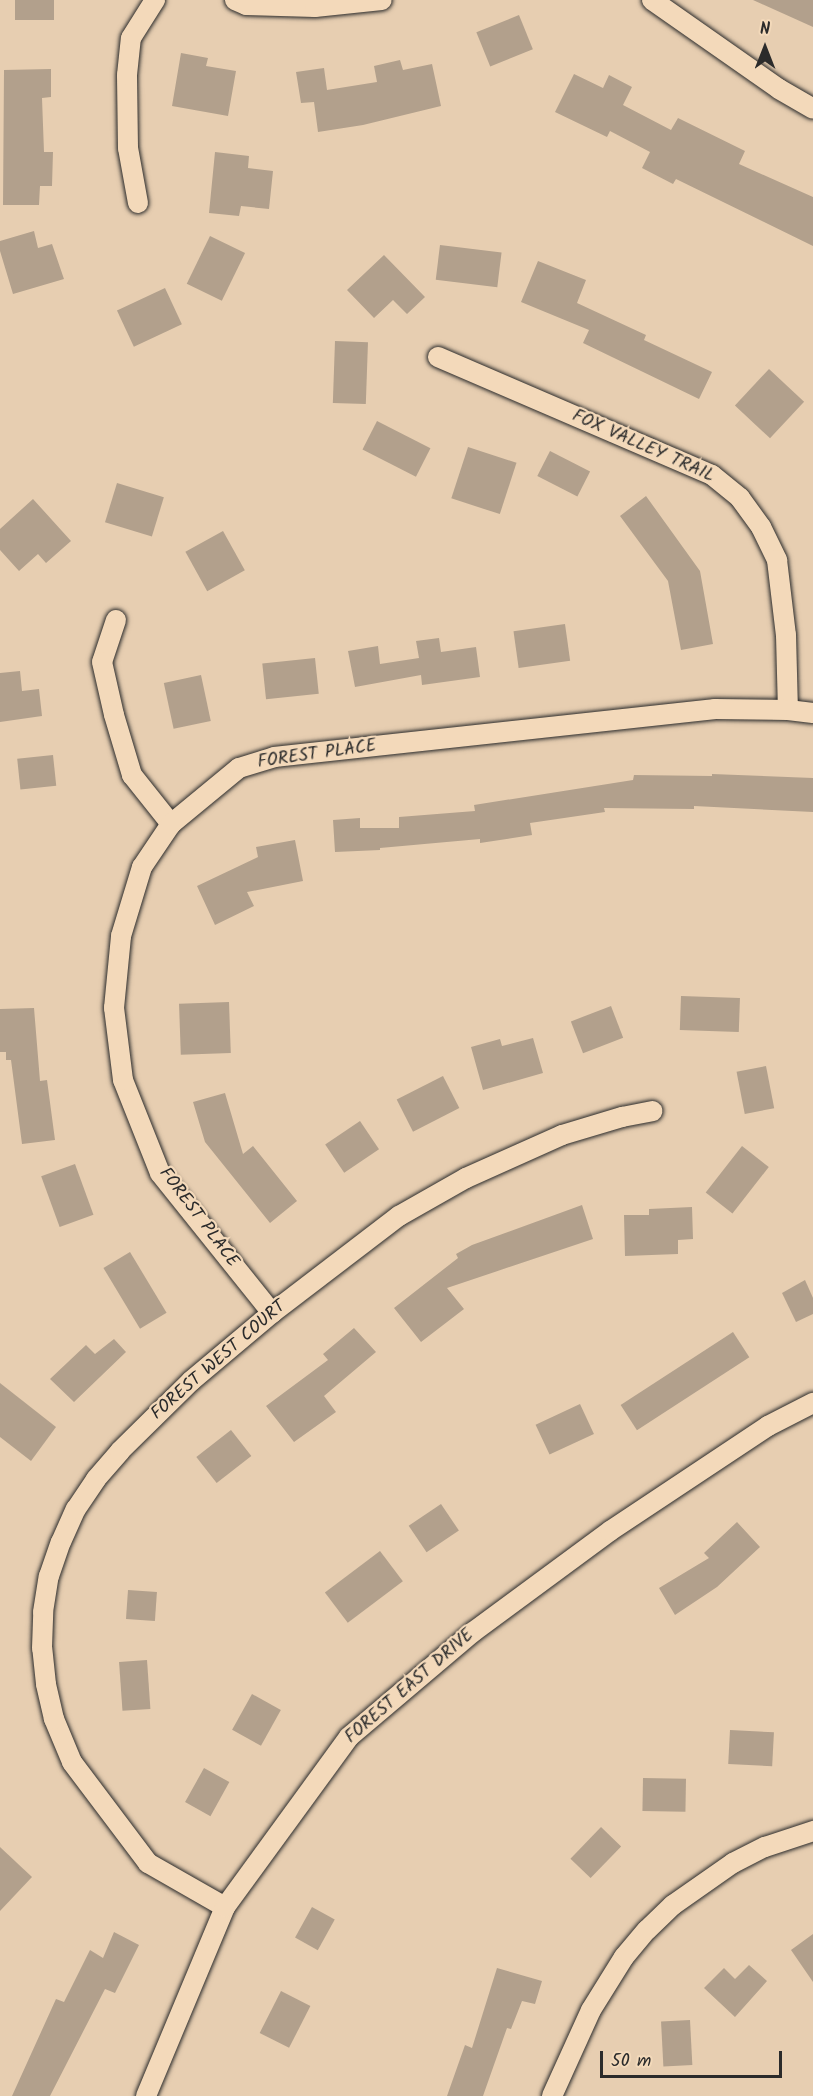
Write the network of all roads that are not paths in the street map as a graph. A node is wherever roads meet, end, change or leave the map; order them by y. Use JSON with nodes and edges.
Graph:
{"nodes":[{"id":1,"x":155,"y":0,"type":"edge"},
{"id":2,"x":235,"y":0,"type":"edge"},
{"id":3,"x":382,"y":0,"type":"edge"},
{"id":4,"x":652,"y":0,"type":"edge"},
{"id":5,"x":813,"y":109,"type":"edge"},
{"id":6,"x":138,"y":203,"type":"dead end"},
{"id":7,"x":438,"y":357,"type":"dead end"},
{"id":8,"x":116,"y":620,"type":"dead end"},
{"id":9,"x":788,"y":710,"type":"junction"},
{"id":10,"x":813,"y":713,"type":"edge"},
{"id":11,"x":171,"y":824,"type":"junction"},
{"id":12,"x":652,"y":1111,"type":"dead end"},
{"id":13,"x":272,"y":1314,"type":"junction"},
{"id":14,"x":813,"y":1402,"type":"edge"},
{"id":15,"x":813,"y":1831,"type":"edge"},
{"id":16,"x":225,"y":1908,"type":"junction"},
{"id":17,"x":146,"y":2096,"type":"edge"},
{"id":18,"x":552,"y":2096,"type":"edge"}],
"edges":[{"from":1,"to":6,"type":"street"},
{"from":2,"to":3,"type":"street"},
{"from":4,"to":5,"type":"street"},
{"from":7,"to":9,"type":"street","name":"FOX VALLEY TRAIL"},
{"from":8,"to":11,"type":"street"},
{"from":9,"to":10,"type":"street","name":"FOREST PLACE"},
{"from":9,"to":11,"type":"street","name":"FOREST PLACE"},
{"from":11,"to":13,"type":"street","name":"FOREST PLACE"},
{"from":12,"to":13,"type":"street","name":"FOREST WEST COURT"},
{"from":13,"to":16,"type":"street","name":"FOREST WEST COURT"},
{"from":14,"to":16,"type":"street","name":"FOREST EAST DRIVE"},
{"from":15,"to":18,"type":"street"},
{"from":16,"to":17,"type":"street","name":"FOREST EAST DRIVE"}]}
